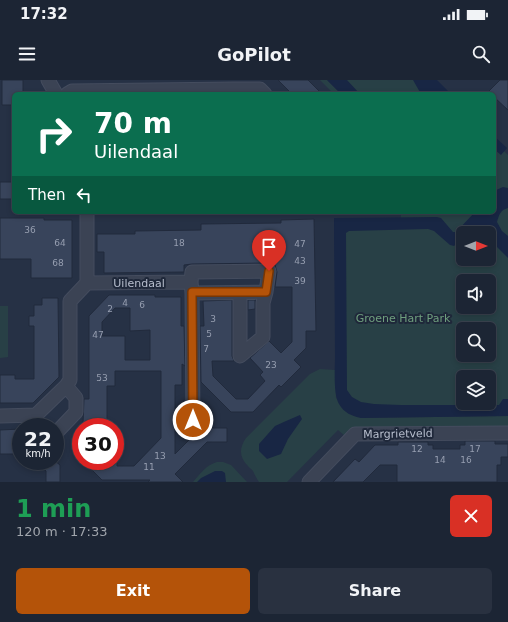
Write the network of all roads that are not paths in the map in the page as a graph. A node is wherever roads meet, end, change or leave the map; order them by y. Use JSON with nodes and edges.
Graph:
{"nodes":[{"id":1,"x":48,"y":80,"type":"edge"},
{"id":2,"x":187,"y":85,"type":"edge"},
{"id":3,"x":55,"y":92,"type":"edge"},
{"id":4,"x":70,"y":92,"type":"edge"},
{"id":5,"x":234,"y":92,"type":"edge"},
{"id":6,"x":263,"y":92,"type":"edge"},
{"id":7,"x":87,"y":214,"type":"edge"},
{"id":8,"x":87,"y":283,"type":"junction"},
{"id":9,"x":191,"y":287,"type":"junction"},
{"id":10,"x":240,"y":292,"type":"junction"},
{"id":11,"x":266,"y":292,"type":"junction"},
{"id":12,"x":66,"y":386,"type":"junction"},
{"id":13,"x":0,"y":416,"type":"edge"},
{"id":14,"x":193,"y":420,"type":"dead end"},
{"id":15,"x":64,"y":425,"type":"edge"},
{"id":16,"x":508,"y":433,"type":"edge"},
{"id":17,"x":309,"y":482,"type":"edge"}],
"edges":[{"from":1,"to":3,"type":"street"},
{"from":2,"to":4,"type":"street"},
{"from":2,"to":5,"type":"street"},
{"from":5,"to":6,"type":"street"},
{"from":7,"to":8,"type":"street"},
{"from":8,"to":9,"type":"street","name":"Uilendaal"},
{"from":8,"to":12,"type":"street"},
{"from":9,"to":10,"type":"street","name":"Uilendaal"},
{"from":9,"to":11,"type":"street"},
{"from":9,"to":14,"type":"street"},
{"from":10,"to":11,"type":"street","name":"Uilendaal"},
{"from":10,"to":11,"type":"street"},
{"from":12,"to":13,"type":"street"},
{"from":12,"to":15,"type":"street"},
{"from":16,"to":17,"type":"street","name":"Margrietveld"}]}
